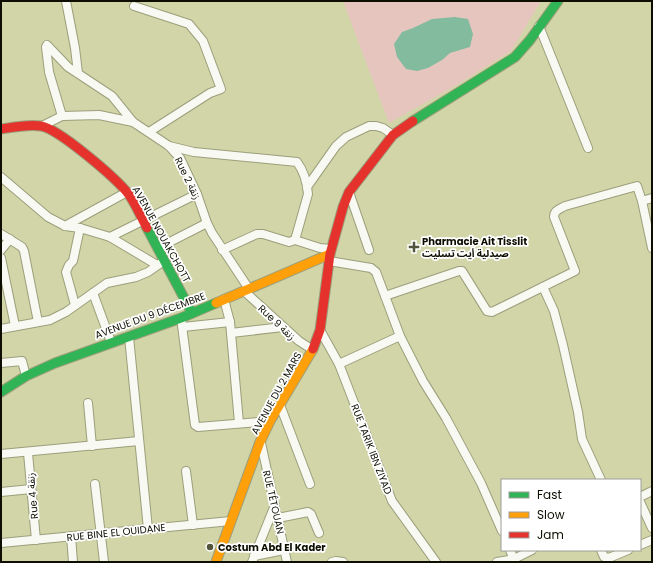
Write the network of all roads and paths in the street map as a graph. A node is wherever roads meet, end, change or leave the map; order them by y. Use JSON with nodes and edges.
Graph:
{"nodes":[{"id":1,"x":66,"y":1,"type":"edge"},
{"id":2,"x":558,"y":1,"type":"edge"},
{"id":3,"x":134,"y":6,"type":"dead end"},
{"id":4,"x":539,"y":26,"type":"junction"},
{"id":5,"x":78,"y":73,"type":"junction"},
{"id":6,"x":62,"y":116,"type":"junction"},
{"id":7,"x":133,"y":122,"type":"junction"},
{"id":8,"x":42,"y":126,"type":"junction"},
{"id":9,"x":1,"y":129,"type":"edge"},
{"id":10,"x":149,"y":132,"type":"junction"},
{"id":11,"x":393,"y":135,"type":"junction"},
{"id":12,"x":169,"y":146,"type":"junction"},
{"id":13,"x":588,"y":148,"type":"dead end"},
{"id":14,"x":1,"y":177,"type":"edge"},
{"id":15,"x":307,"y":187,"type":"junction"},
{"id":16,"x":127,"y":192,"type":"junction"},
{"id":17,"x":349,"y":192,"type":"junction"},
{"id":18,"x":197,"y":194,"type":"junction"},
{"id":19,"x":652,"y":198,"type":"edge"},
{"id":20,"x":642,"y":201,"type":"junction"},
{"id":21,"x":142,"y":220,"type":"junction"},
{"id":22,"x":207,"y":223,"type":"junction"},
{"id":23,"x":65,"y":226,"type":"junction"},
{"id":24,"x":80,"y":228,"type":"junction"},
{"id":25,"x":1,"y":234,"type":"edge"},
{"id":26,"x":110,"y":237,"type":"junction"},
{"id":27,"x":10,"y":239,"type":"junction"},
{"id":28,"x":296,"y":240,"type":"junction"},
{"id":29,"x":158,"y":248,"type":"junction"},
{"id":30,"x":652,"y":248,"type":"edge"},
{"id":31,"x":1,"y":250,"type":"edge"},
{"id":32,"x":222,"y":250,"type":"junction"},
{"id":33,"x":369,"y":250,"type":"dead end"},
{"id":34,"x":330,"y":257,"type":"junction"},
{"id":35,"x":1,"y":258,"type":"edge"},
{"id":36,"x":165,"y":260,"type":"junction"},
{"id":37,"x":157,"y":265,"type":"junction"},
{"id":38,"x":543,"y":287,"type":"junction"},
{"id":39,"x":246,"y":290,"type":"junction"},
{"id":40,"x":93,"y":293,"type":"junction"},
{"id":41,"x":385,"y":296,"type":"junction"},
{"id":42,"x":224,"y":299,"type":"junction"},
{"id":43,"x":75,"y":305,"type":"junction"},
{"id":44,"x":192,"y":313,"type":"junction"},
{"id":45,"x":181,"y":318,"type":"junction"},
{"id":46,"x":38,"y":322,"type":"junction"},
{"id":47,"x":230,"y":322,"type":"junction"},
{"id":48,"x":15,"y":326,"type":"junction"},
{"id":49,"x":183,"y":327,"type":"junction"},
{"id":50,"x":283,"y":327,"type":"junction"},
{"id":51,"x":1,"y":329,"type":"edge"},
{"id":52,"x":320,"y":330,"type":"junction"},
{"id":53,"x":231,"y":333,"type":"junction"},
{"id":54,"x":400,"y":336,"type":"junction"},
{"id":55,"x":129,"y":337,"type":"junction"},
{"id":56,"x":112,"y":342,"type":"junction"},
{"id":57,"x":313,"y":350,"type":"junction"},
{"id":58,"x":1,"y":363,"type":"edge"},
{"id":59,"x":339,"y":364,"type":"junction"},
{"id":60,"x":26,"y":376,"type":"junction"},
{"id":61,"x":1,"y":392,"type":"edge"},
{"id":62,"x":88,"y":403,"type":"dead end"},
{"id":63,"x":280,"y":405,"type":"junction"},
{"id":64,"x":270,"y":421,"type":"junction"},
{"id":65,"x":239,"y":423,"type":"junction"},
{"id":66,"x":139,"y":441,"type":"junction"},
{"id":67,"x":260,"y":442,"type":"junction"},
{"id":68,"x":92,"y":446,"type":"junction"},
{"id":69,"x":28,"y":453,"type":"junction"},
{"id":70,"x":1,"y":454,"type":"edge"},
{"id":71,"x":186,"y":471,"type":"dead end"},
{"id":72,"x":601,"y":479,"type":"edge"},
{"id":73,"x":95,"y":484,"type":"dead end"},
{"id":74,"x":310,"y":484,"type":"dead end"},
{"id":75,"x":31,"y":489,"type":"junction"},
{"id":76,"x":652,"y":491,"type":"edge"},
{"id":77,"x":1,"y":492,"type":"edge"},
{"id":78,"x":641,"y":496,"type":"edge"},
{"id":79,"x":641,"y":504,"type":"edge"},
{"id":80,"x":275,"y":505,"type":"junction"},
{"id":81,"x":278,"y":518,"type":"junction"},
{"id":82,"x":231,"y":521,"type":"junction"},
{"id":83,"x":193,"y":525,"type":"junction"},
{"id":84,"x":652,"y":528,"type":"edge"},
{"id":85,"x":148,"y":529,"type":"junction"},
{"id":86,"x":501,"y":529,"type":"edge"},
{"id":87,"x":319,"y":533,"type":"dead end"},
{"id":88,"x":101,"y":534,"type":"junction"},
{"id":89,"x":71,"y":536,"type":"junction"},
{"id":90,"x":36,"y":540,"type":"junction"},
{"id":91,"x":652,"y":540,"type":"edge"},
{"id":92,"x":1,"y":543,"type":"edge"},
{"id":93,"x":641,"y":545,"type":"edge"},
{"id":94,"x":284,"y":550,"type":"junction"},
{"id":95,"x":510,"y":551,"type":"edge"},
{"id":96,"x":530,"y":551,"type":"edge"},
{"id":97,"x":602,"y":551,"type":"edge"},
{"id":98,"x":626,"y":551,"type":"edge"},
{"id":99,"x":253,"y":559,"type":"edge"},
{"id":100,"x":514,"y":561,"type":"edge"},
{"id":101,"x":73,"y":562,"type":"edge"},
{"id":102,"x":104,"y":562,"type":"edge"},
{"id":103,"x":216,"y":562,"type":"edge"},
{"id":104,"x":287,"y":562,"type":"edge"},
{"id":105,"x":332,"y":562,"type":"edge"},
{"id":106,"x":343,"y":562,"type":"edge"},
{"id":107,"x":436,"y":562,"type":"edge"},
{"id":108,"x":497,"y":562,"type":"edge"}],
"edges":[{"from":1,"to":5,"type":"street"},
{"from":2,"to":4,"type":"street","name":"AVENUE DU 2 MARS"},
{"from":3,"to":10,"type":"street"},
{"from":4,"to":11,"type":"street","name":"AVENUE DU 2 MARS"},
{"from":4,"to":13,"type":"street"},
{"from":5,"to":6,"type":"street"},
{"from":5,"to":7,"type":"street"},
{"from":6,"to":7,"type":"street","name":"Rue 2 زنقة"},
{"from":6,"to":8,"type":"street","name":"Rue 2 زنقة"},
{"from":7,"to":10,"type":"street","name":"Rue 2 زنقة"},
{"from":8,"to":9,"type":"street","name":"AVENUE NOUAKCHOTT"},
{"from":8,"to":16,"type":"street","name":"AVENUE NOUAKCHOTT"},
{"from":10,"to":12,"type":"street","name":"Rue 2 زنقة"},
{"from":11,"to":15,"type":"street"},
{"from":11,"to":17,"type":"street","name":"AVENUE DU 2 MARS"},
{"from":12,"to":15,"type":"street"},
{"from":12,"to":18,"type":"street","name":"Rue 2 زنقة"},
{"from":14,"to":23,"type":"street"},
{"from":15,"to":28,"type":"street"},
{"from":16,"to":21,"type":"street","name":"AVENUE NOUAKCHOTT"},
{"from":16,"to":23,"type":"street"},
{"from":17,"to":33,"type":"street"},
{"from":17,"to":34,"type":"street","name":"AVENUE DU 2 MARS"},
{"from":18,"to":21,"type":"street"},
{"from":18,"to":22,"type":"street","name":"Rue 2 زنقة"},
{"from":19,"to":20,"type":"street"},
{"from":20,"to":30,"type":"street"},
{"from":20,"to":38,"type":"street"},
{"from":21,"to":26,"type":"street"},
{"from":21,"to":29,"type":"street","name":"AVENUE NOUAKCHOTT"},
{"from":22,"to":29,"type":"street"},
{"from":22,"to":32,"type":"street","name":"Rue 2 زنقة"},
{"from":23,"to":24,"type":"street"},
{"from":24,"to":26,"type":"street"},
{"from":24,"to":43,"type":"street"},
{"from":25,"to":27,"type":"street"},
{"from":26,"to":37,"type":"street"},
{"from":27,"to":31,"type":"street"},
{"from":27,"to":46,"type":"street"},
{"from":28,"to":32,"type":"street"},
{"from":28,"to":34,"type":"street"},
{"from":29,"to":36,"type":"street","name":"AVENUE NOUAKCHOTT"},
{"from":32,"to":39,"type":"street","name":"Rue 2 زنقة"},
{"from":34,"to":39,"type":"street","name":"AVENUE DU 9 DÉCEMBRE"},
{"from":34,"to":41,"type":"street"},
{"from":34,"to":52,"type":"street","name":"AVENUE DU 2 MARS"},
{"from":35,"to":48,"type":"street"},
{"from":36,"to":37,"type":"street"},
{"from":36,"to":44,"type":"street","name":"AVENUE NOUAKCHOTT"},
{"from":37,"to":40,"type":"street"},
{"from":38,"to":41,"type":"street"},
{"from":38,"to":72,"type":"street"},
{"from":39,"to":42,"type":"street","name":"AVENUE DU 9 DÉCEMBRE"},
{"from":39,"to":50,"type":"street","name":"Rue 9 زنقة"},
{"from":40,"to":43,"type":"street"},
{"from":40,"to":56,"type":"street"},
{"from":41,"to":54,"type":"street"},
{"from":42,"to":44,"type":"street","name":"AVENUE DU 9 DÉCEMBRE"},
{"from":42,"to":47,"type":"street"},
{"from":43,"to":46,"type":"street"},
{"from":44,"to":45,"type":"street","name":"AVENUE DU 9 DÉCEMBRE"},
{"from":45,"to":49,"type":"street"},
{"from":45,"to":55,"type":"street","name":"AVENUE DU 9 DÉCEMBRE"},
{"from":46,"to":48,"type":"street"},
{"from":47,"to":49,"type":"street"},
{"from":47,"to":53,"type":"street"},
{"from":48,"to":51,"type":"street"},
{"from":49,"to":65,"type":"street"},
{"from":50,"to":53,"type":"street"},
{"from":50,"to":57,"type":"street","name":"Rue 9 زنقة"},
{"from":52,"to":57,"type":"street","name":"AVENUE DU 2 MARS"},
{"from":52,"to":59,"type":"street","name":"RUE TARIK IBN ZIYAD"},
{"from":53,"to":65,"type":"street"},
{"from":54,"to":59,"type":"street"},
{"from":54,"to":86,"type":"street"},
{"from":55,"to":56,"type":"street","name":"AVENUE DU 9 DÉCEMBRE"},
{"from":55,"to":66,"type":"street"},
{"from":56,"to":60,"type":"street","name":"AVENUE DU 9 DÉCEMBRE"},
{"from":57,"to":63,"type":"street","name":"AVENUE DU 2 MARS"},
{"from":58,"to":60,"type":"street"},
{"from":59,"to":107,"type":"street","name":"RUE TARIK IBN ZIYAD"},
{"from":60,"to":61,"type":"street","name":"AVENUE DU 9 DÉCEMBRE"},
{"from":62,"to":68,"type":"street"},
{"from":63,"to":64,"type":"street","name":"AVENUE DU 2 MARS"},
{"from":63,"to":74,"type":"street"},
{"from":64,"to":65,"type":"street"},
{"from":64,"to":67,"type":"street","name":"AVENUE DU 2 MARS"},
{"from":66,"to":68,"type":"street"},
{"from":66,"to":85,"type":"street"},
{"from":67,"to":80,"type":"street","name":"RUE TÉTOUAN"},
{"from":67,"to":82,"type":"street","name":"AVENUE DU 2 MARS"},
{"from":68,"to":69,"type":"street"},
{"from":69,"to":70,"type":"street"},
{"from":69,"to":75,"type":"street","name":"Rue 4 زنقة"},
{"from":71,"to":83,"type":"street"},
{"from":73,"to":88,"type":"street"},
{"from":75,"to":77,"type":"street"},
{"from":75,"to":90,"type":"street","name":"Rue 4 زنقة"},
{"from":76,"to":78,"type":"street"},
{"from":79,"to":84,"type":"street"},
{"from":80,"to":81,"type":"street","name":"RUE TÉTOUAN"},
{"from":80,"to":99,"type":"street"},
{"from":81,"to":87,"type":"street"},
{"from":81,"to":94,"type":"street","name":"RUE TÉTOUAN"},
{"from":82,"to":83,"type":"street","name":"RUE BINE EL OUIDANE"},
{"from":82,"to":103,"type":"street","name":"AVENUE DU 2 MARS"},
{"from":83,"to":85,"type":"street","name":"RUE BINE EL OUIDANE"},
{"from":85,"to":88,"type":"street","name":"RUE BINE EL OUIDANE"},
{"from":88,"to":89,"type":"street","name":"RUE BINE EL OUIDANE"},
{"from":88,"to":102,"type":"street"},
{"from":89,"to":90,"type":"street","name":"RUE BINE EL OUIDANE"},
{"from":89,"to":101,"type":"street"},
{"from":90,"to":92,"type":"street","name":"RUE BINE EL OUIDANE"},
{"from":91,"to":93,"type":"street"},
{"from":94,"to":99,"type":"street"},
{"from":94,"to":104,"type":"street","name":"RUE TÉTOUAN"},
{"from":95,"to":100,"type":"street"},
{"from":96,"to":100,"type":"street"},
{"from":97,"to":98,"type":"street"},
{"from":100,"to":108,"type":"street"},
{"from":105,"to":106,"type":"street"}]}
